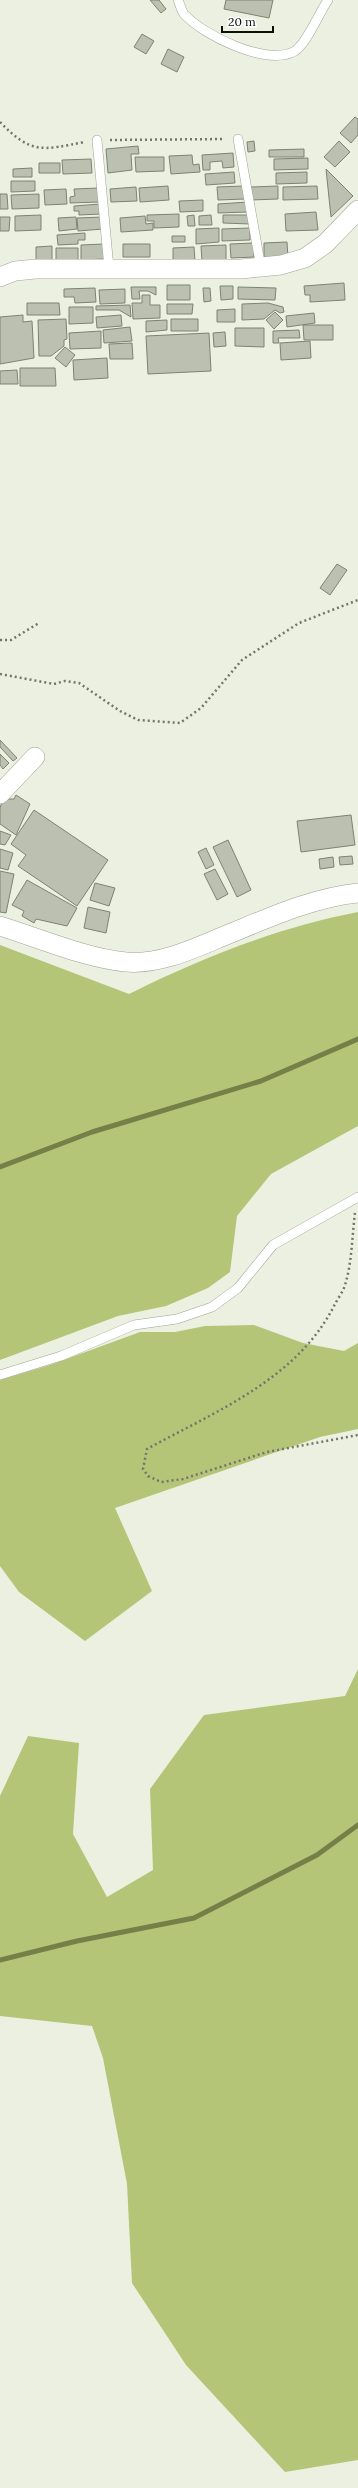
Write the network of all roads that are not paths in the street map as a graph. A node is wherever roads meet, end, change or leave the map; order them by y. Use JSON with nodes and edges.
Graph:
{"nodes":[{"id":1,"x":178,"y":0,"type":"edge"},
{"id":2,"x":328,"y":0,"type":"edge"},
{"id":3,"x":238,"y":139,"type":"road end"},
{"id":4,"x":97,"y":140,"type":"road end"},
{"id":5,"x":358,"y":210,"type":"edge"},
{"id":6,"x":109,"y":268,"type":"junction"},
{"id":7,"x":261,"y":268,"type":"junction"},
{"id":8,"x":1,"y":275,"type":"edge"},
{"id":9,"x":35,"y":757,"type":"dead end"},
{"id":10,"x":0,"y":794,"type":"edge"},
{"id":11,"x":358,"y":893,"type":"edge"},
{"id":12,"x":0,"y":926,"type":"edge"},
{"id":13,"x":358,"y":1197,"type":"edge"},
{"id":14,"x":0,"y":1374,"type":"edge"}],
"edges":[{"from":1,"to":2,"type":"lane"},
{"from":3,"to":7,"type":"lane"},
{"from":4,"to":6,"type":"lane"},
{"from":5,"to":7,"type":"street"},
{"from":6,"to":7,"type":"street"},
{"from":6,"to":8,"type":"street"},
{"from":9,"to":10,"type":"street"},
{"from":11,"to":12,"type":"street"},
{"from":13,"to":14,"type":"lane"}]}
